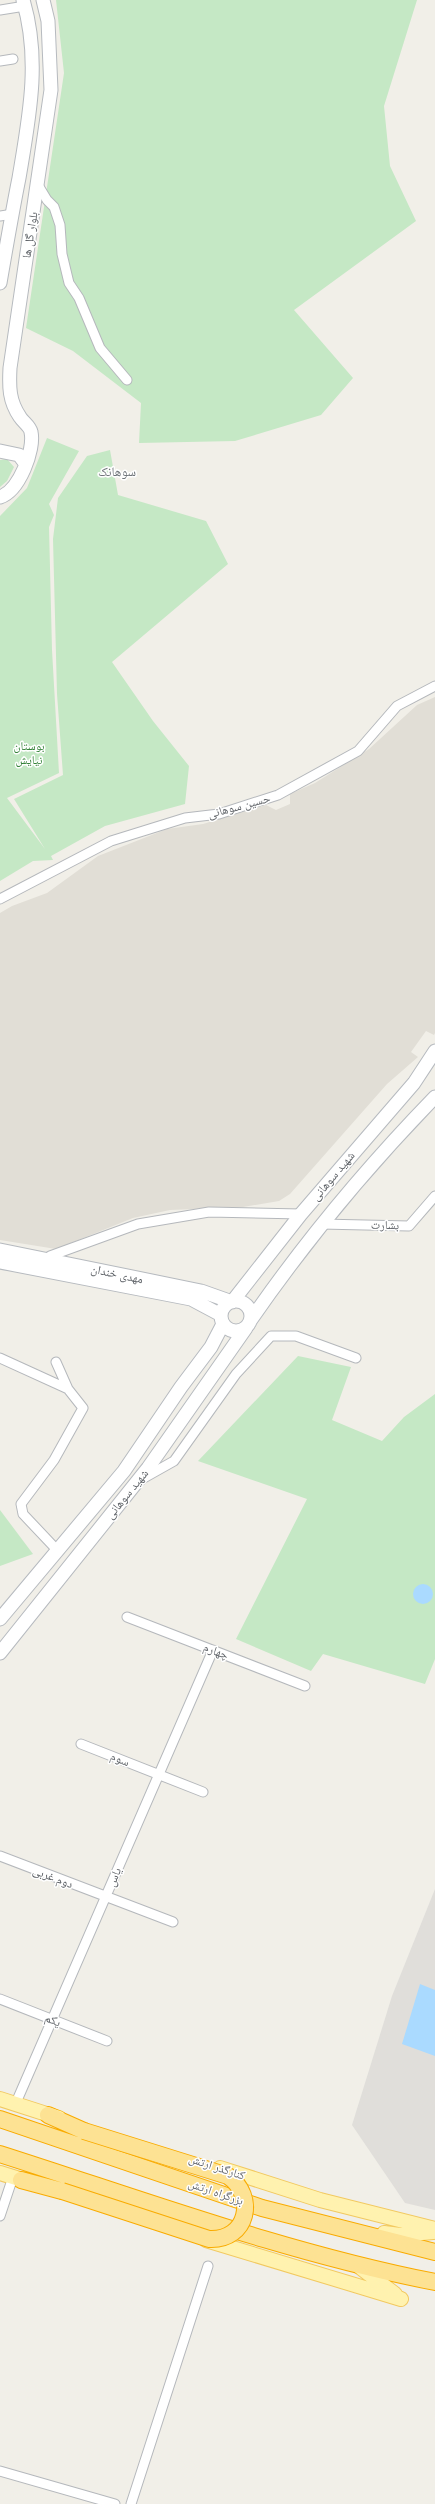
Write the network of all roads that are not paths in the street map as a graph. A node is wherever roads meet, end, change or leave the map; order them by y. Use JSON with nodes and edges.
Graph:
{"nodes":[{"id":1,"x":43,"y":0,"type":"edge"},
{"id":2,"x":24,"y":3,"type":"edge"},
{"id":3,"x":0,"y":10,"type":"edge"},
{"id":4,"x":13,"y":59,"type":"dead end"},
{"id":5,"x":0,"y":61,"type":"edge"},
{"id":6,"x":38,"y":185,"type":"junction"},
{"id":7,"x":6,"y":215,"type":"edge"},
{"id":8,"x":0,"y":283,"type":"edge"},
{"id":9,"x":127,"y":380,"type":"dead end"},
{"id":10,"x":0,"y":451,"type":"edge"},
{"id":11,"x":25,"y":463,"type":"junction"},
{"id":12,"x":0,"y":497,"type":"edge"},
{"id":13,"x":435,"y":686,"type":"edge"},
{"id":14,"x":0,"y":899,"type":"edge"},
{"id":15,"x":435,"y":1051,"type":"edge"},
{"id":16,"x":435,"y":1096,"type":"edge"},
{"id":17,"x":435,"y":1196,"type":"edge"},
{"id":18,"x":300,"y":1214,"type":"junction"},
{"id":19,"x":321,"y":1224,"type":"junction"},
{"id":20,"x":0,"y":1250,"type":"edge"},
{"id":21,"x":50,"y":1256,"type":"dead end"},
{"id":22,"x":0,"y":1262,"type":"edge"},
{"id":23,"x":232,"y":1302,"type":"junction"},
{"id":24,"x":222,"y":1319,"type":"junction"},
{"id":25,"x":248,"y":1324,"type":"junction"},
{"id":26,"x":0,"y":1358,"type":"edge"},
{"id":27,"x":356,"y":1358,"type":"dead end"},
{"id":28,"x":56,"y":1362,"type":"dead end"},
{"id":29,"x":68,"y":1389,"type":"junction"},
{"id":30,"x":124,"y":1471,"type":"junction"},
{"id":31,"x":138,"y":1481,"type":"junction"},
{"id":32,"x":57,"y":1550,"type":"junction"},
{"id":33,"x":127,"y":1617,"type":"dead end"},
{"id":34,"x":0,"y":1619,"type":"edge"},
{"id":35,"x":213,"y":1650,"type":"junction"},
{"id":36,"x":0,"y":1653,"type":"edge"},
{"id":37,"x":305,"y":1686,"type":"dead end"},
{"id":38,"x":81,"y":1744,"type":"dead end"},
{"id":39,"x":159,"y":1775,"type":"junction"},
{"id":40,"x":203,"y":1792,"type":"dead end"},
{"id":41,"x":0,"y":1856,"type":"edge"},
{"id":42,"x":106,"y":1897,"type":"junction"},
{"id":43,"x":173,"y":1922,"type":"dead end"},
{"id":44,"x":0,"y":1999,"type":"edge"},
{"id":45,"x":52,"y":2020,"type":"junction"},
{"id":46,"x":107,"y":2041,"type":"dead end"},
{"id":47,"x":0,"y":2100,"type":"edge"},
{"id":48,"x":15,"y":2105,"type":"junction"},
{"id":49,"x":48,"y":2115,"type":"junction"},
{"id":50,"x":0,"y":2119,"type":"edge"},
{"id":51,"x":0,"y":2154,"type":"edge"},
{"id":52,"x":11,"y":2176,"type":"edge"},
{"id":53,"x":0,"y":2216,"type":"edge"},
{"id":54,"x":329,"y":2226,"type":"junction"},
{"id":55,"x":435,"y":2230,"type":"edge"},
{"id":56,"x":435,"y":2252,"type":"edge"},
{"id":57,"x":357,"y":2265,"type":"junction"},
{"id":58,"x":208,"y":2266,"type":"dead end"},
{"id":59,"x":409,"y":2277,"type":"junction"},
{"id":60,"x":379,"y":2282,"type":"junction"},
{"id":61,"x":435,"y":2282,"type":"edge"},
{"id":62,"x":357,"y":2286,"type":"junction"},
{"id":63,"x":0,"y":2471,"type":"edge"},
{"id":64,"x":115,"y":2504,"type":"edge"},
{"id":65,"x":131,"y":2504,"type":"edge"}],
"edges":[{"from":1,"to":6,"type":"main road","name":"بلوار گل ها"},
{"from":2,"to":3,"type":"street"},
{"from":2,"to":7,"type":"main road","name":"بلوار گل ها"},
{"from":4,"to":5,"type":"street"},
{"from":6,"to":9,"type":"street"},
{"from":6,"to":11,"type":"main road","name":"بلوار گل ها"},
{"from":7,"to":8,"type":"main road","name":"بلوار گل ها"},
{"from":10,"to":11,"type":"main road"},
{"from":11,"to":12,"type":"main road","name":"بلوار گل ها"},
{"from":13,"to":14,"type":"street","name":"حسین سوهانی"},
{"from":15,"to":18,"type":"main road","name":"شهید سوهانی"},
{"from":16,"to":19,"type":"main road","name":"شهید سوهانی"},
{"from":17,"to":19,"type":"street","name":"بشارت"},
{"from":18,"to":21,"type":"street"},
{"from":18,"to":23,"type":"main road","name":"شهید سوهانی"},
{"from":19,"to":25,"type":"main road","name":"شهید سوهانی"},
{"from":20,"to":23,"type":"main road","name":"مهدی خندان"},
{"from":22,"to":24,"type":"main road","name":"مهدی خندان"},
{"from":23,"to":24,"type":"main road"},
{"from":23,"to":25,"type":"main road"},
{"from":24,"to":25,"type":"main road"},
{"from":24,"to":30,"type":"main road","name":"شهید سوهانی"},
{"from":25,"to":31,"type":"main road","name":"شهید سوهانی"},
{"from":26,"to":29,"type":"street"},
{"from":27,"to":31,"type":"street"},
{"from":28,"to":29,"type":"street"},
{"from":29,"to":32,"type":"street"},
{"from":30,"to":31,"type":"main road"},
{"from":30,"to":32,"type":"main road","name":"شهید سوهانی"},
{"from":31,"to":36,"type":"main road","name":"شهید سوهانی"},
{"from":32,"to":34,"type":"main road","name":"شهید سوهانی"},
{"from":33,"to":35,"type":"street","name":"چهارم"},
{"from":35,"to":37,"type":"street","name":"چهارم"},
{"from":35,"to":39,"type":"street","name":"یاس"},
{"from":38,"to":39,"type":"street","name":"سوم"},
{"from":39,"to":40,"type":"street","name":"سوم"},
{"from":39,"to":42,"type":"street","name":"یاس"},
{"from":41,"to":42,"type":"street","name":"دوم غربی"},
{"from":42,"to":43,"type":"street","name":"دوم غربی"},
{"from":42,"to":45,"type":"street","name":"یاس"},
{"from":44,"to":45,"type":"street","name":"یکم"},
{"from":45,"to":46,"type":"street","name":"یکم"},
{"from":45,"to":48,"type":"street","name":"یاس"},
{"from":47,"to":48,"type":"main road","name":"کنارگذر ارتش"},
{"from":48,"to":49,"type":"main road","name":"کنارگذر ارتش"},
{"from":49,"to":52,"type":"highway","bridge":true},
{"from":49,"to":55,"type":"main road","name":"کنارگذر ارتش"},
{"from":50,"to":54,"type":"highway","name":"بزرگراه ارتش"},
{"from":51,"to":57,"type":"highway"},
{"from":52,"to":53,"type":"street"},
{"from":52,"to":62,"type":"main road"},
{"from":54,"to":55,"type":"main road"},
{"from":54,"to":56,"type":"highway","name":"بزرگراه ارتش"},
{"from":57,"to":59,"type":"highway"},
{"from":57,"to":60,"type":"main road"},
{"from":58,"to":65,"type":"street"},
{"from":59,"to":60,"type":"main road"},
{"from":59,"to":61,"type":"highway"},
{"from":60,"to":62,"type":"main road"},
{"from":60,"to":62,"type":"main road"},
{"from":63,"to":64,"type":"street"}]}
